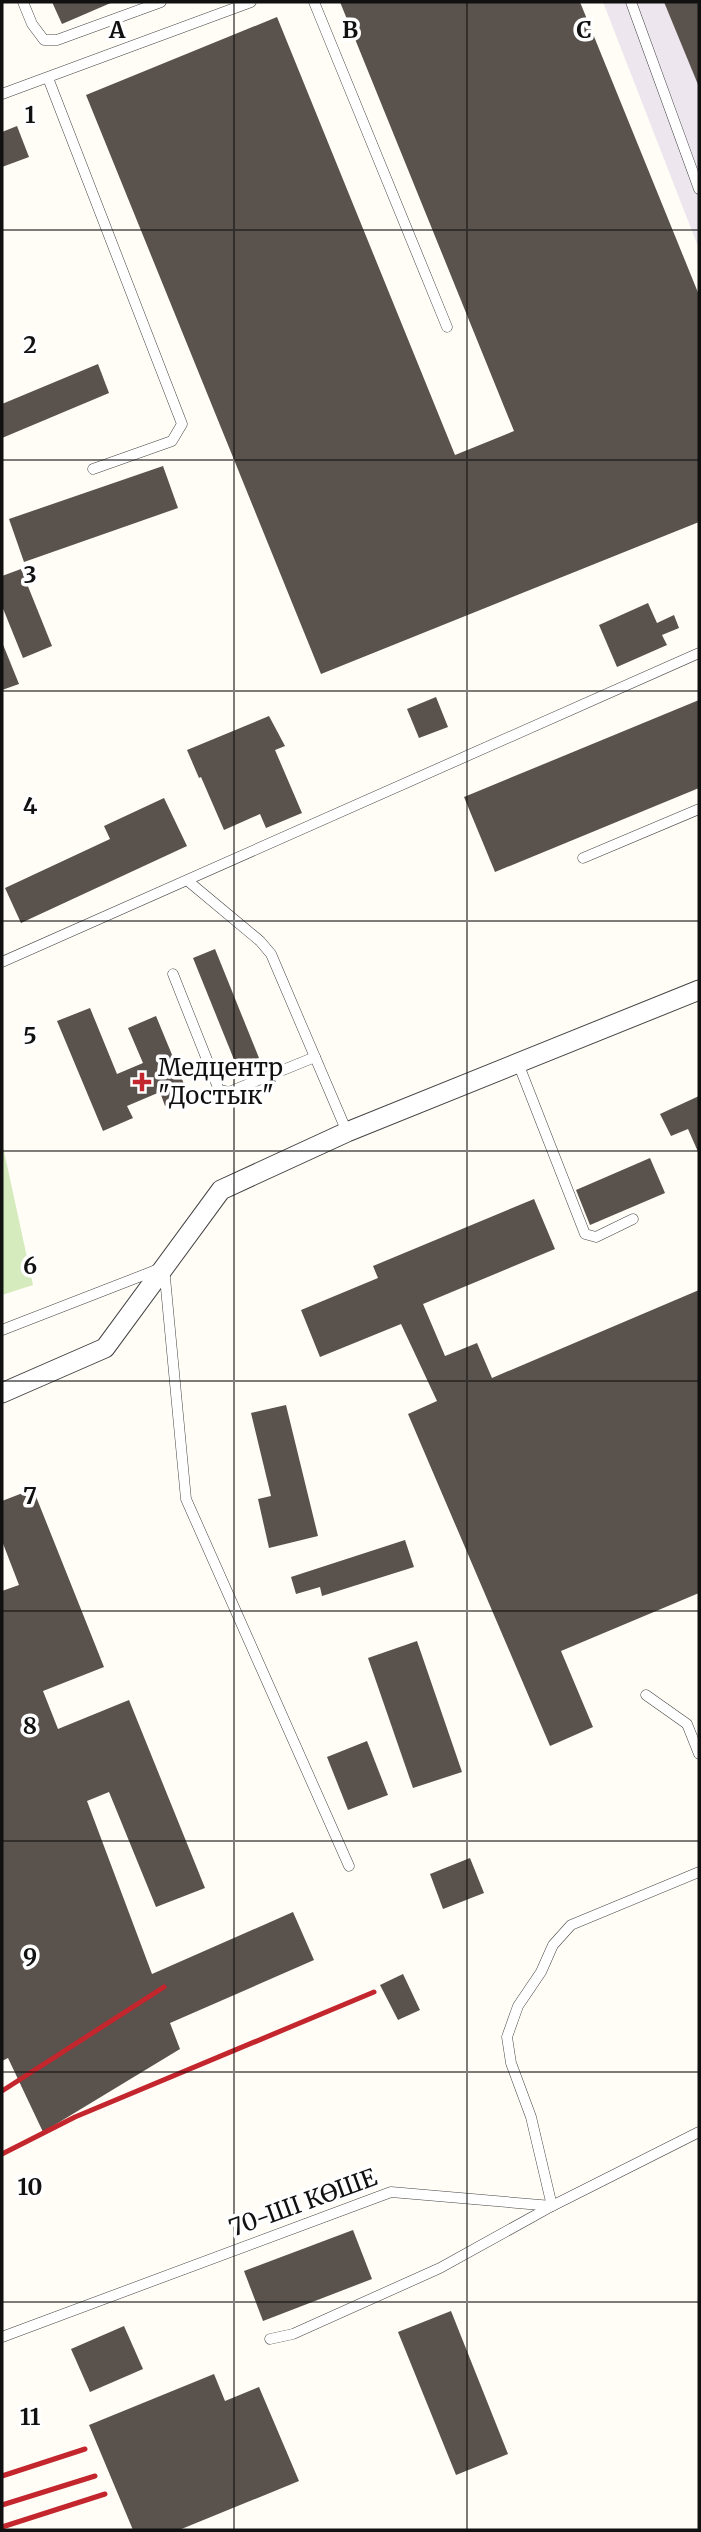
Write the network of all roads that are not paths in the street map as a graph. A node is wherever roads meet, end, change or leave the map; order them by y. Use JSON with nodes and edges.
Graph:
{"nodes":[{"id":1,"x":23,"y":2,"type":"edge"},
{"id":2,"x":161,"y":2,"type":"edge"},
{"id":3,"x":251,"y":2,"type":"edge"},
{"id":4,"x":314,"y":2,"type":"edge"},
{"id":5,"x":631,"y":2,"type":"edge"},
{"id":6,"x":48,"y":78,"type":"junction"},
{"id":7,"x":2,"y":94,"type":"edge"},
{"id":8,"x":699,"y":189,"type":"edge"},
{"id":9,"x":447,"y":327,"type":"dead end"},
{"id":10,"x":93,"y":469,"type":"dead end"},
{"id":11,"x":699,"y":653,"type":"edge"},
{"id":12,"x":699,"y":809,"type":"edge"},
{"id":13,"x":583,"y":858,"type":"dead end"},
{"id":14,"x":188,"y":881,"type":"junction"},
{"id":15,"x":2,"y":962,"type":"edge"},
{"id":16,"x":173,"y":974,"type":"dead end"},
{"id":17,"x":699,"y":990,"type":"edge"},
{"id":18,"x":315,"y":1057,"type":"junction"},
{"id":19,"x":518,"y":1063,"type":"junction"},
{"id":20,"x":347,"y":1132,"type":"junction"},
{"id":21,"x":634,"y":1219,"type":"dead end"},
{"id":22,"x":164,"y":1267,"type":"junction"},
{"id":23,"x":2,"y":1330,"type":"edge"},
{"id":24,"x":2,"y":1393,"type":"edge"},
{"id":25,"x":646,"y":1695,"type":"dead end"},
{"id":26,"x":699,"y":1754,"type":"edge"},
{"id":27,"x":349,"y":1866,"type":"dead end"},
{"id":28,"x":699,"y":1872,"type":"edge"},
{"id":29,"x":699,"y":2132,"type":"edge"},
{"id":30,"x":552,"y":2206,"type":"junction"},
{"id":31,"x":2,"y":2337,"type":"edge"},
{"id":32,"x":270,"y":2339,"type":"dead end"}],
"edges":[{"from":1,"to":2,"type":"lane"},
{"from":3,"to":6,"type":"lane"},
{"from":4,"to":9,"type":"lane"},
{"from":5,"to":8,"type":"lane"},
{"from":6,"to":7,"type":"lane"},
{"from":6,"to":10,"type":"lane"},
{"from":11,"to":14,"type":"lane"},
{"from":12,"to":13,"type":"lane"},
{"from":14,"to":15,"type":"lane"},
{"from":14,"to":18,"type":"lane"},
{"from":16,"to":18,"type":"lane"},
{"from":17,"to":19,"type":"street"},
{"from":18,"to":20,"type":"lane"},
{"from":19,"to":20,"type":"street"},
{"from":19,"to":21,"type":"lane"},
{"from":20,"to":22,"type":"street"},
{"from":22,"to":23,"type":"lane"},
{"from":22,"to":24,"type":"street"},
{"from":22,"to":27,"type":"lane"},
{"from":25,"to":26,"type":"lane"},
{"from":28,"to":30,"type":"lane"},
{"from":29,"to":30,"type":"lane"},
{"from":30,"to":31,"type":"lane","name":"70-ШІ КӨШЕ"},
{"from":30,"to":32,"type":"lane"}]}
